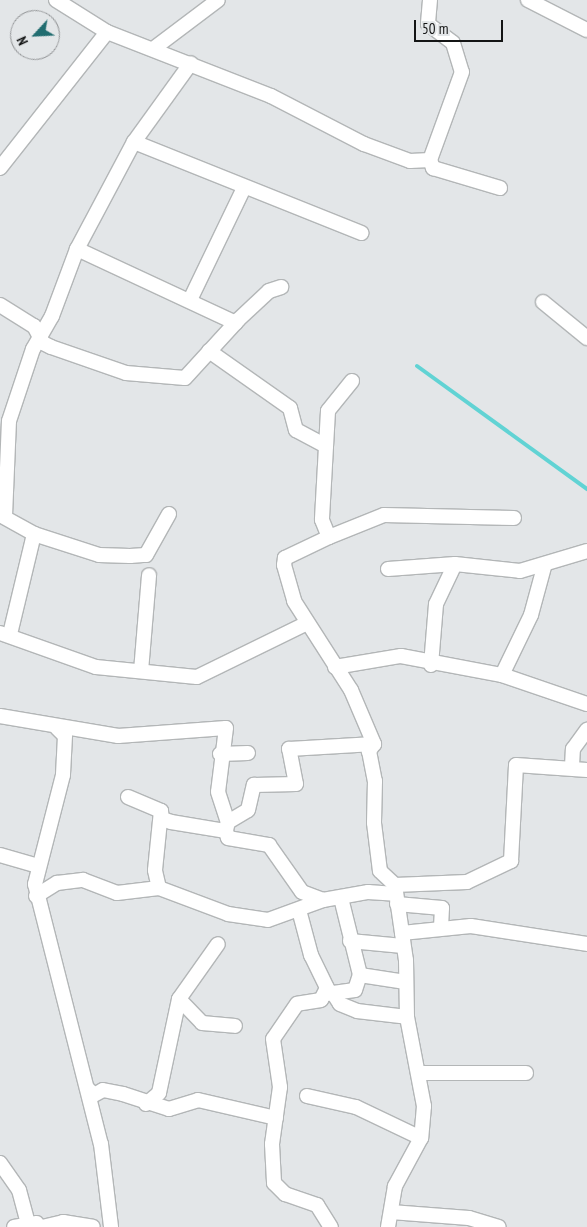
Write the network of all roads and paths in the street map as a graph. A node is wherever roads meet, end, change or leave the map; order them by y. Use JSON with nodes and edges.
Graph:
{"nodes":[{"id":1,"x":56,"y":0,"type":"edge"},
{"id":2,"x":218,"y":0,"type":"edge"},
{"id":3,"x":430,"y":0,"type":"edge"},
{"id":4,"x":528,"y":0,"type":"edge"},
{"id":5,"x":549,"y":6,"type":"edge"},
{"id":6,"x":587,"y":30,"type":"edge"},
{"id":7,"x":108,"y":32,"type":"junction"},
{"id":8,"x":153,"y":49,"type":"junction"},
{"id":9,"x":191,"y":64,"type":"junction"},
{"id":10,"x":134,"y":142,"type":"junction"},
{"id":11,"x":430,"y":160,"type":"junction"},
{"id":12,"x":0,"y":168,"type":"edge"},
{"id":13,"x":244,"y":188,"type":"junction"},
{"id":14,"x":500,"y":188,"type":"dead end"},
{"id":15,"x":362,"y":233,"type":"dead end"},
{"id":16,"x":77,"y":248,"type":"junction"},
{"id":17,"x":281,"y":287,"type":"dead end"},
{"id":18,"x":190,"y":300,"type":"junction"},
{"id":19,"x":543,"y":302,"type":"dead end"},
{"id":20,"x":0,"y":305,"type":"edge"},
{"id":21,"x":236,"y":323,"type":"junction"},
{"id":22,"x":40,"y":336,"type":"junction"},
{"id":23,"x":587,"y":338,"type":"edge"},
{"id":24,"x":209,"y":351,"type":"junction"},
{"id":25,"x":352,"y":381,"type":"dead end"},
{"id":26,"x":326,"y":446,"type":"junction"},
{"id":27,"x":169,"y":514,"type":"dead end"},
{"id":28,"x":2,"y":516,"type":"edge"},
{"id":29,"x":514,"y":518,"type":"dead end"},
{"id":30,"x":34,"y":534,"type":"junction"},
{"id":31,"x":329,"y":537,"type":"junction"},
{"id":32,"x":587,"y":551,"type":"edge"},
{"id":33,"x":455,"y":564,"type":"junction"},
{"id":34,"x":544,"y":567,"type":"junction"},
{"id":35,"x":388,"y":569,"type":"dead end"},
{"id":36,"x":149,"y":575,"type":"dead end"},
{"id":37,"x":305,"y":624,"type":"junction"},
{"id":38,"x":5,"y":633,"type":"edge"},
{"id":39,"x":431,"y":665,"type":"junction"},
{"id":40,"x":335,"y":667,"type":"junction"},
{"id":41,"x":141,"y":670,"type":"junction"},
{"id":42,"x":502,"y":675,"type":"junction"},
{"id":43,"x":587,"y":704,"type":"edge"},
{"id":44,"x":0,"y":716,"type":"edge"},
{"id":45,"x":57,"y":728,"type":"junction"},
{"id":46,"x":587,"y":730,"type":"edge"},
{"id":47,"x":374,"y":744,"type":"junction"},
{"id":48,"x":248,"y":753,"type":"dead end"},
{"id":49,"x":220,"y":754,"type":"junction"},
{"id":50,"x":572,"y":766,"type":"junction"},
{"id":51,"x":587,"y":770,"type":"edge"},
{"id":52,"x":128,"y":797,"type":"dead end"},
{"id":53,"x":161,"y":812,"type":"junction"},
{"id":54,"x":227,"y":826,"type":"junction"},
{"id":55,"x":0,"y":855,"type":"edge"},
{"id":56,"x":36,"y":865,"type":"junction"},
{"id":57,"x":159,"y":888,"type":"junction"},
{"id":58,"x":396,"y":895,"type":"junction"},
{"id":59,"x":36,"y":896,"type":"junction"},
{"id":60,"x":341,"y":898,"type":"junction"},
{"id":61,"x":323,"y":900,"type":"junction"},
{"id":62,"x":299,"y":910,"type":"junction"},
{"id":63,"x":441,"y":928,"type":"junction"},
{"id":64,"x":403,"y":939,"type":"junction"},
{"id":65,"x":350,"y":941,"type":"junction"},
{"id":66,"x":218,"y":944,"type":"dead end"},
{"id":67,"x":587,"y":944,"type":"edge"},
{"id":68,"x":360,"y":975,"type":"junction"},
{"id":69,"x":405,"y":982,"type":"junction"},
{"id":70,"x":331,"y":995,"type":"junction"},
{"id":71,"x":179,"y":999,"type":"junction"},
{"id":72,"x":407,"y":1016,"type":"junction"},
{"id":73,"x":235,"y":1026,"type":"dead end"},
{"id":74,"x":420,"y":1073,"type":"junction"},
{"id":75,"x":526,"y":1073,"type":"dead end"},
{"id":76,"x":88,"y":1089,"type":"junction"},
{"id":77,"x":307,"y":1096,"type":"dead end"},
{"id":78,"x":146,"y":1104,"type":"junction"},
{"id":79,"x":276,"y":1118,"type":"junction"},
{"id":80,"x":421,"y":1138,"type":"junction"},
{"id":81,"x":0,"y":1163,"type":"edge"},
{"id":82,"x":391,"y":1212,"type":"junction"},
{"id":83,"x":28,"y":1223,"type":"junction"},
{"id":84,"x":45,"y":1226,"type":"edge"},
{"id":85,"x":14,"y":1227,"type":"edge"},
{"id":86,"x":93,"y":1227,"type":"edge"},
{"id":87,"x":111,"y":1227,"type":"edge"},
{"id":88,"x":331,"y":1227,"type":"edge"},
{"id":89,"x":388,"y":1227,"type":"edge"},
{"id":90,"x":498,"y":1227,"type":"edge"}],
"edges":[{"from":1,"to":7,"type":"street"},
{"from":2,"to":8,"type":"street"},
{"from":3,"to":11,"type":"street"},
{"from":4,"to":5,"type":"street"},
{"from":5,"to":6,"type":"street"},
{"from":7,"to":8,"type":"street"},
{"from":7,"to":12,"type":"street"},
{"from":8,"to":9,"type":"street"},
{"from":9,"to":10,"type":"street"},
{"from":9,"to":11,"type":"street"},
{"from":10,"to":13,"type":"street"},
{"from":10,"to":16,"type":"street"},
{"from":11,"to":14,"type":"street"},
{"from":13,"to":15,"type":"street"},
{"from":13,"to":18,"type":"street"},
{"from":16,"to":18,"type":"street"},
{"from":16,"to":22,"type":"street"},
{"from":17,"to":21,"type":"street"},
{"from":18,"to":21,"type":"street"},
{"from":19,"to":23,"type":"street"},
{"from":20,"to":22,"type":"street"},
{"from":21,"to":24,"type":"street"},
{"from":22,"to":24,"type":"street"},
{"from":22,"to":28,"type":"street"},
{"from":24,"to":26,"type":"street"},
{"from":25,"to":26,"type":"street"},
{"from":26,"to":31,"type":"street"},
{"from":27,"to":30,"type":"street"},
{"from":28,"to":30,"type":"street"},
{"from":29,"to":31,"type":"street"},
{"from":30,"to":38,"type":"street"},
{"from":31,"to":37,"type":"street"},
{"from":32,"to":34,"type":"street"},
{"from":33,"to":34,"type":"street"},
{"from":33,"to":35,"type":"street"},
{"from":33,"to":39,"type":"street"},
{"from":34,"to":42,"type":"street"},
{"from":36,"to":41,"type":"street"},
{"from":37,"to":40,"type":"street"},
{"from":37,"to":41,"type":"street"},
{"from":38,"to":41,"type":"street"},
{"from":39,"to":40,"type":"street"},
{"from":39,"to":42,"type":"street"},
{"from":40,"to":47,"type":"street"},
{"from":42,"to":43,"type":"street"},
{"from":44,"to":45,"type":"street"},
{"from":45,"to":49,"type":"street"},
{"from":45,"to":56,"type":"street"},
{"from":46,"to":50,"type":"street"},
{"from":47,"to":54,"type":"street"},
{"from":47,"to":58,"type":"street"},
{"from":48,"to":49,"type":"street"},
{"from":49,"to":54,"type":"street"},
{"from":50,"to":51,"type":"street"},
{"from":50,"to":58,"type":"street"},
{"from":52,"to":53,"type":"street"},
{"from":53,"to":54,"type":"street"},
{"from":53,"to":57,"type":"street"},
{"from":54,"to":61,"type":"street"},
{"from":55,"to":56,"type":"street"},
{"from":56,"to":59,"type":"street"},
{"from":57,"to":59,"type":"street"},
{"from":57,"to":62,"type":"street"},
{"from":58,"to":60,"type":"street"},
{"from":58,"to":63,"type":"street"},
{"from":58,"to":64,"type":"street"},
{"from":59,"to":76,"type":"street"},
{"from":60,"to":61,"type":"street"},
{"from":60,"to":65,"type":"street"},
{"from":61,"to":62,"type":"street"},
{"from":62,"to":70,"type":"street"},
{"from":63,"to":64,"type":"street"},
{"from":63,"to":67,"type":"street"},
{"from":64,"to":65,"type":"street"},
{"from":64,"to":69,"type":"street"},
{"from":65,"to":68,"type":"street"},
{"from":66,"to":71,"type":"street"},
{"from":68,"to":69,"type":"street"},
{"from":68,"to":70,"type":"street"},
{"from":69,"to":72,"type":"street"},
{"from":70,"to":72,"type":"street"},
{"from":70,"to":79,"type":"street"},
{"from":71,"to":73,"type":"street"},
{"from":71,"to":78,"type":"street"},
{"from":72,"to":74,"type":"street"},
{"from":74,"to":75,"type":"street"},
{"from":74,"to":80,"type":"street"},
{"from":76,"to":78,"type":"street"},
{"from":76,"to":87,"type":"street"},
{"from":77,"to":80,"type":"street"},
{"from":78,"to":79,"type":"street"},
{"from":79,"to":88,"type":"street"},
{"from":80,"to":82,"type":"street"},
{"from":81,"to":83,"type":"street"},
{"from":82,"to":89,"type":"street"},
{"from":82,"to":90,"type":"street"},
{"from":83,"to":84,"type":"street"},
{"from":83,"to":85,"type":"street"},
{"from":84,"to":86,"type":"street"}]}
